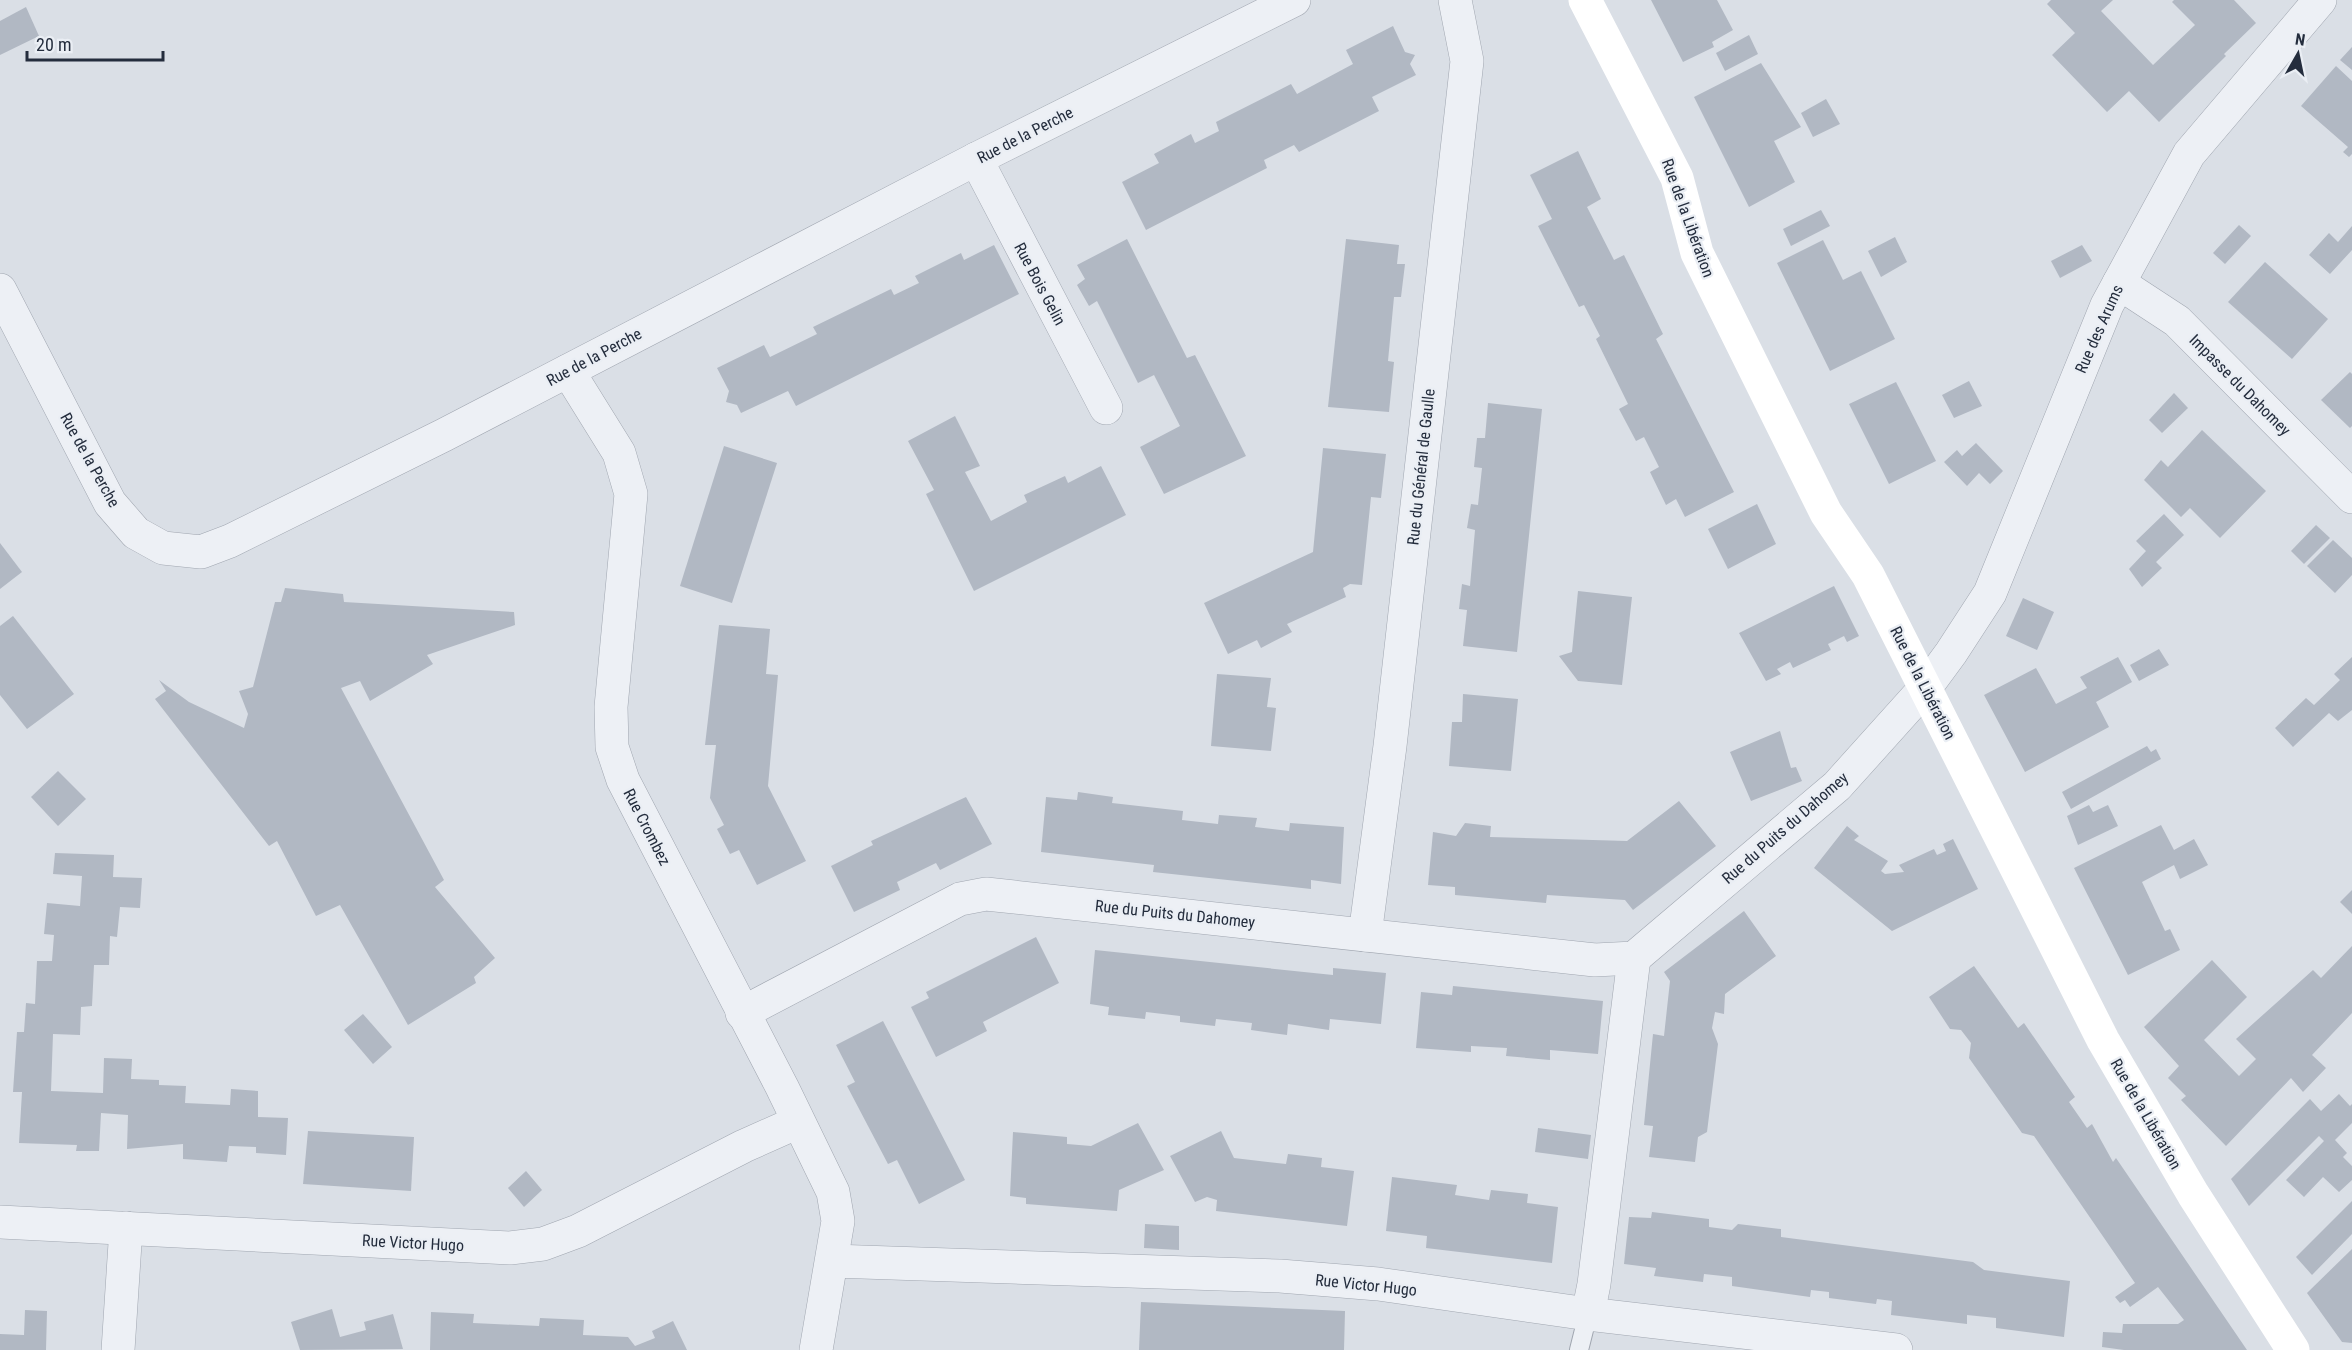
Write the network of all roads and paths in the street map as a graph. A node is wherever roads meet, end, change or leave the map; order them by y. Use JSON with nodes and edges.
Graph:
{"nodes":[{"id":1,"x":1294,"y":0,"type":"edge"},
{"id":2,"x":1455,"y":0,"type":"edge"},
{"id":3,"x":1585,"y":0,"type":"edge"},
{"id":4,"x":2320,"y":0,"type":"edge"},
{"id":5,"x":976,"y":159,"type":"junction"},
{"id":6,"x":2119,"y":283,"type":"junction"},
{"id":7,"x":0,"y":290,"type":"edge"},
{"id":8,"x":567,"y":371,"type":"junction"},
{"id":9,"x":1106,"y":408,"type":"dead end"},
{"id":10,"x":2352,"y":497,"type":"edge"},
{"id":11,"x":1926,"y":687,"type":"junction"},
{"id":12,"x":1365,"y":935,"type":"junction"},
{"id":13,"x":1634,"y":958,"type":"junction"},
{"id":14,"x":742,"y":1013,"type":"junction"},
{"id":15,"x":798,"y":1122,"type":"junction"},
{"id":16,"x":0,"y":1222,"type":"edge"},
{"id":17,"x":126,"y":1228,"type":"junction"},
{"id":18,"x":832,"y":1261,"type":"junction"},
{"id":19,"x":1588,"y":1314,"type":"junction"},
{"id":20,"x":118,"y":1350,"type":"edge"},
{"id":21,"x":816,"y":1350,"type":"edge"},
{"id":22,"x":1580,"y":1350,"type":"edge"},
{"id":23,"x":1896,"y":1350,"type":"edge"},
{"id":24,"x":2293,"y":1350,"type":"edge"}],
"edges":[{"from":1,"to":5,"type":"street","name":"Rue de la Perche"},
{"from":2,"to":12,"type":"street","name":"Rue du Général de Gaulle"},
{"from":3,"to":11,"type":"main road","name":"Rue de la Libération"},
{"from":4,"to":6,"type":"street","name":"Rue des Arums"},
{"from":5,"to":8,"type":"street","name":"Rue de la Perche"},
{"from":5,"to":9,"type":"street","name":"Rue Bois Gelin"},
{"from":6,"to":10,"type":"street","name":"Impasse du Dahomey"},
{"from":6,"to":11,"type":"street","name":"Rue des Arums"},
{"from":7,"to":8,"type":"street","name":"Rue de la Perche"},
{"from":8,"to":14,"type":"street","name":"Rue Crombez"},
{"from":11,"to":13,"type":"street","name":"Rue du Puits du Dahomey"},
{"from":11,"to":24,"type":"main road","name":"Rue de la Libération"},
{"from":12,"to":13,"type":"street","name":"Rue du Puits du Dahomey"},
{"from":12,"to":14,"type":"street","name":"Rue du Puits du Dahomey"},
{"from":13,"to":19,"type":"street"},
{"from":14,"to":15,"type":"street","name":"Rue Crombez"},
{"from":15,"to":17,"type":"street","name":"Rue Victor Hugo"},
{"from":15,"to":18,"type":"street","name":"Rue Crombez"},
{"from":16,"to":17,"type":"street","name":"Rue Victor Hugo"},
{"from":17,"to":20,"type":"street"},
{"from":18,"to":19,"type":"street","name":"Rue Victor Hugo"},
{"from":18,"to":21,"type":"street","name":"Rue Crombez"},
{"from":19,"to":22,"type":"lane"},
{"from":19,"to":23,"type":"street","name":"Rue Victor Hugo"}]}
